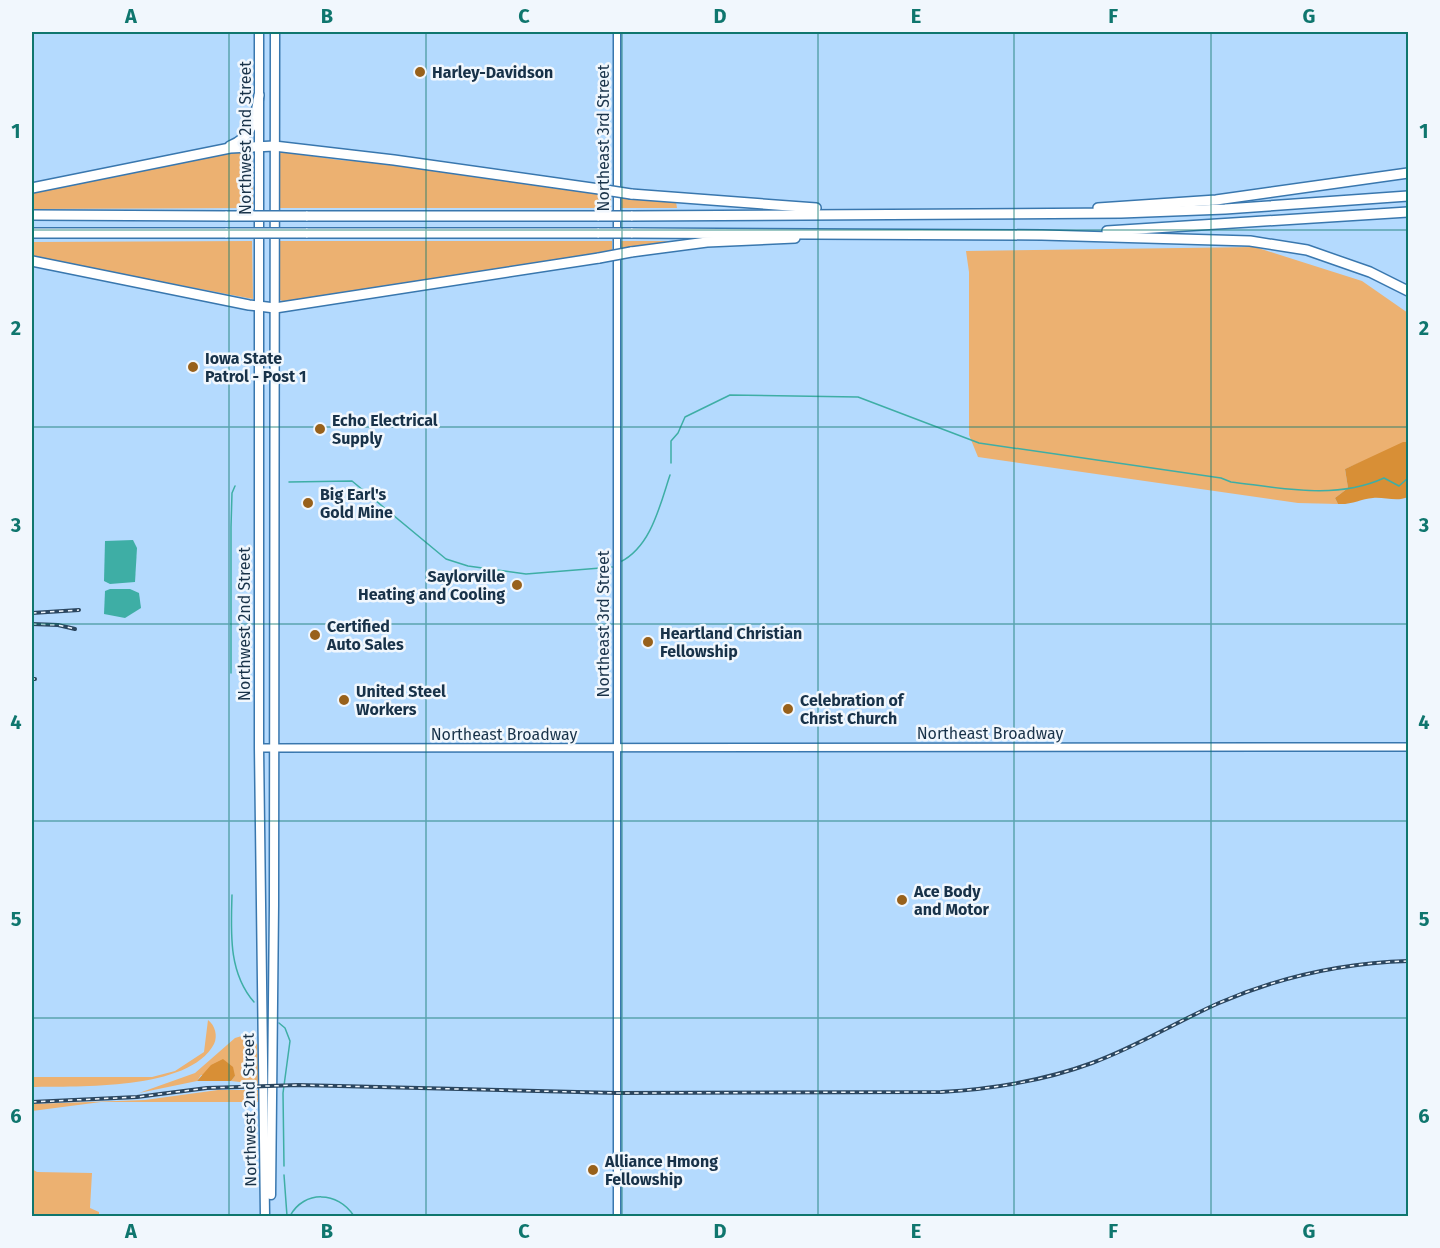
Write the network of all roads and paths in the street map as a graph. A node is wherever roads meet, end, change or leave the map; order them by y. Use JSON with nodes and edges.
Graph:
{"nodes":[{"id":1,"x":260,"y":32,"type":"edge"},
{"id":2,"x":274,"y":32,"type":"edge"},
{"id":3,"x":617,"y":32,"type":"edge"},
{"id":4,"x":260,"y":95,"type":"junction"},
{"id":5,"x":259,"y":146,"type":"junction"},
{"id":6,"x":274,"y":146,"type":"junction"},
{"id":7,"x":213,"y":152,"type":"junction"},
{"id":8,"x":1408,"y":173,"type":"edge"},
{"id":9,"x":32,"y":188,"type":"edge"},
{"id":10,"x":1408,"y":196,"type":"edge"},
{"id":11,"x":1408,"y":212,"type":"edge"},
{"id":12,"x":890,"y":213,"type":"junction"},
{"id":13,"x":1041,"y":213,"type":"junction"},
{"id":14,"x":32,"y":215,"type":"edge"},
{"id":15,"x":32,"y":233,"type":"edge"},
{"id":16,"x":893,"y":234,"type":"junction"},
{"id":17,"x":1042,"y":235,"type":"junction"},
{"id":18,"x":32,"y":261,"type":"edge"},
{"id":19,"x":1408,"y":291,"type":"edge"},
{"id":20,"x":260,"y":307,"type":"junction"},
{"id":21,"x":275,"y":308,"type":"junction"},
{"id":22,"x":617,"y":747,"type":"junction"},
{"id":23,"x":1408,"y":747,"type":"edge"},
{"id":24,"x":259,"y":748,"type":"junction"},
{"id":25,"x":274,"y":748,"type":"junction"},
{"id":26,"x":265,"y":1216,"type":"edge"},
{"id":27,"x":270,"y":1216,"type":"edge"},
{"id":28,"x":617,"y":1216,"type":"edge"}],
"edges":[{"from":1,"to":4,"type":"main road","name":"Northwest 2nd Street"},
{"from":2,"to":6,"type":"main road","name":"Northwest 2nd Street"},
{"from":3,"to":22,"type":"street","name":"Northeast 3rd Street"},
{"from":4,"to":5,"type":"main road","name":"Northwest 2nd Street"},
{"from":4,"to":7,"type":"highway"},
{"from":5,"to":6,"type":"highway"},
{"from":5,"to":7,"type":"highway"},
{"from":5,"to":20,"type":"main road","name":"Northwest 2nd Street"},
{"from":6,"to":12,"type":"highway","bridge":true},
{"from":6,"to":21,"type":"main road","name":"Northwest 2nd Street"},
{"from":7,"to":9,"type":"highway"},
{"from":8,"to":13,"type":"highway"},
{"from":10,"to":13,"type":"highway"},
{"from":11,"to":17,"type":"highway"},
{"from":12,"to":13,"type":"highway"},
{"from":12,"to":14,"type":"highway","bridge":true},
{"from":15,"to":16,"type":"highway","bridge":true},
{"from":16,"to":17,"type":"highway"},
{"from":16,"to":21,"type":"highway","bridge":true},
{"from":17,"to":19,"type":"highway"},
{"from":18,"to":20,"type":"highway"},
{"from":20,"to":21,"type":"highway"},
{"from":20,"to":24,"type":"main road","name":"Northwest 2nd Street"},
{"from":21,"to":25,"type":"main road","name":"Northwest 2nd Street"},
{"from":22,"to":23,"type":"main road","name":"Northeast Broadway"},
{"from":22,"to":25,"type":"main road","name":"Northeast Broadway"},
{"from":22,"to":28,"type":"street","name":"Northeast 3rd Street"},
{"from":24,"to":25,"type":"main road","name":"Northeast Broadway"},
{"from":24,"to":26,"type":"main road","name":"Northwest 2nd Street"},
{"from":25,"to":27,"type":"main road","name":"Northwest 2nd Street"}]}
